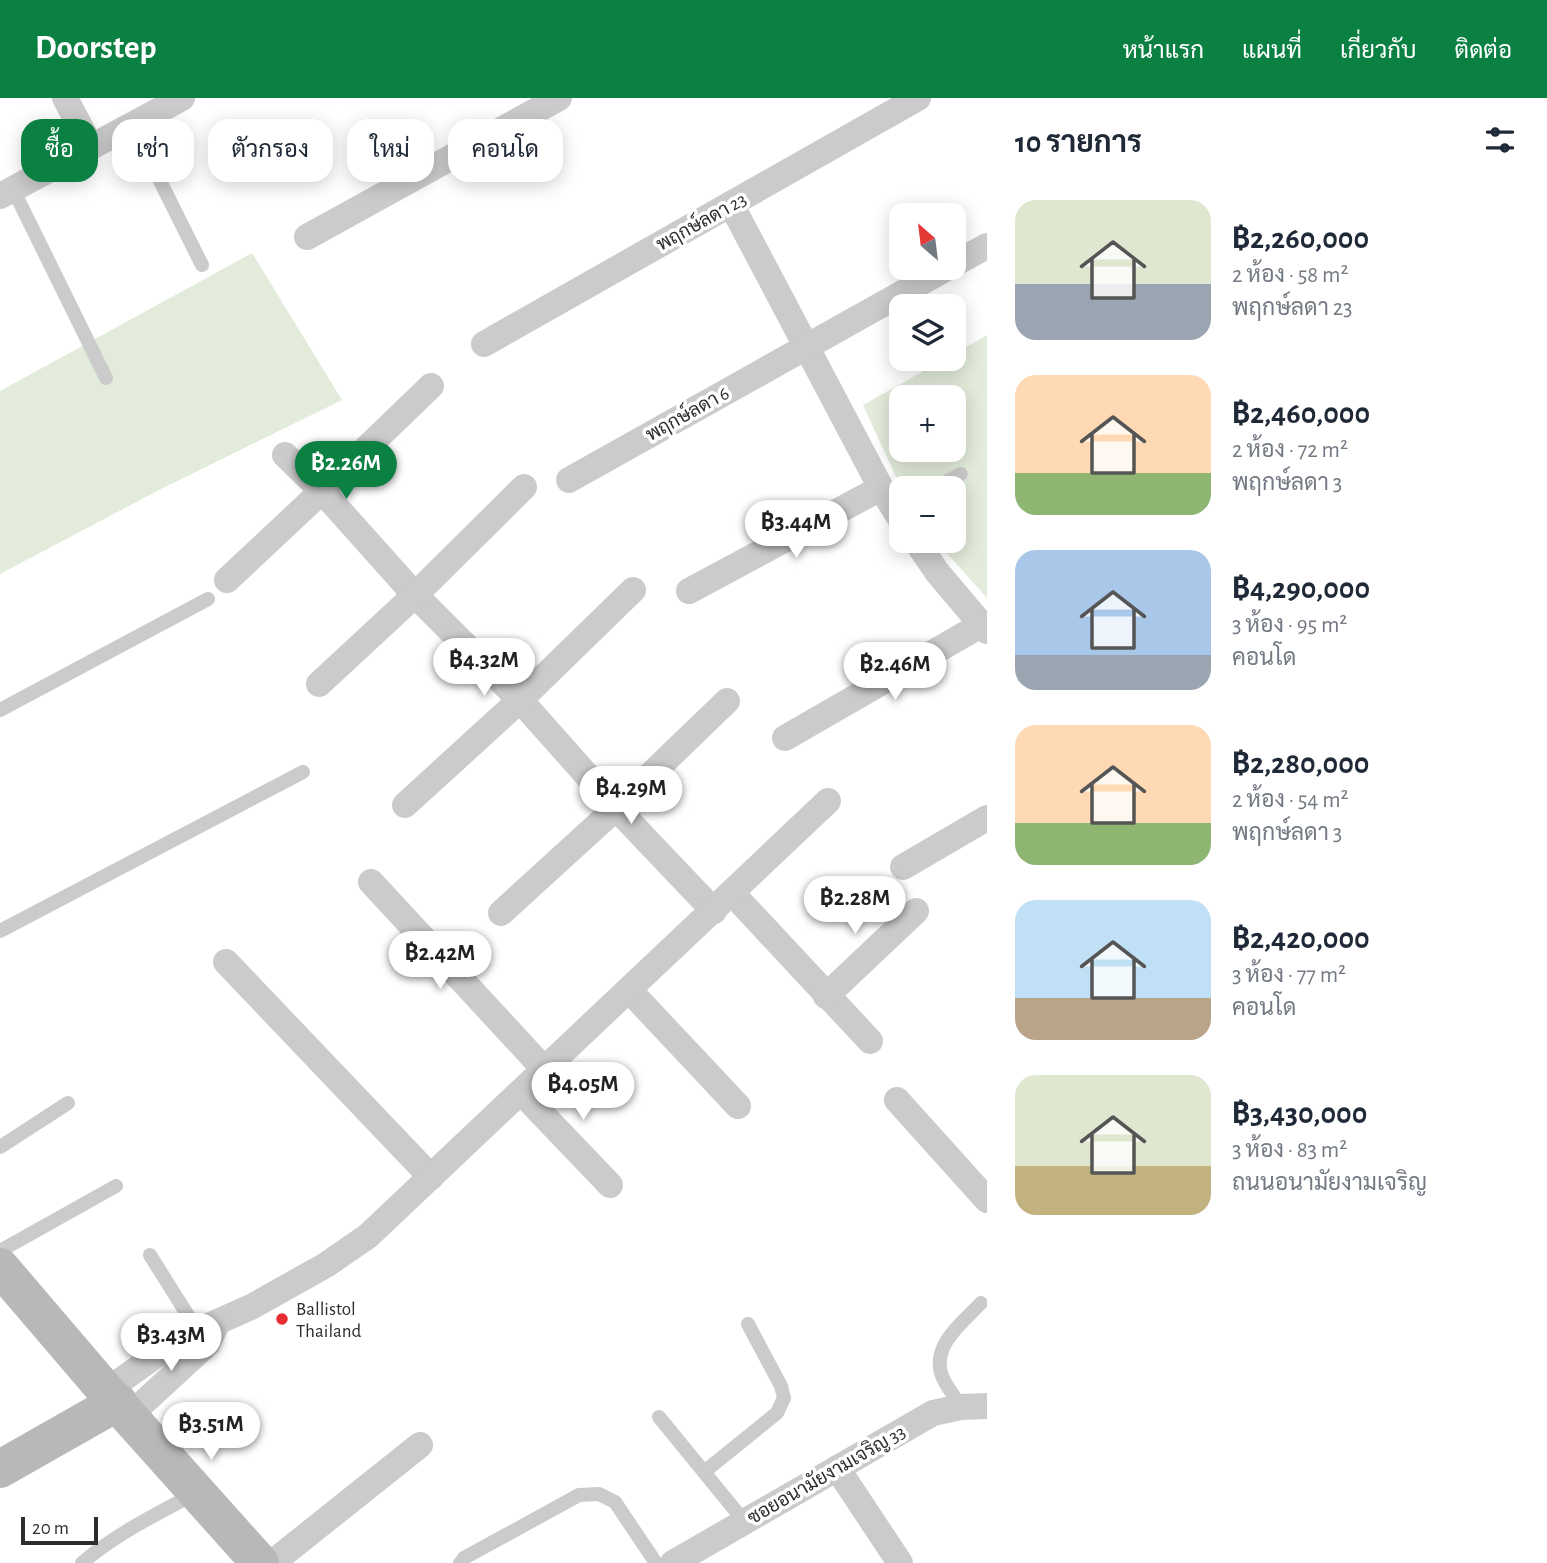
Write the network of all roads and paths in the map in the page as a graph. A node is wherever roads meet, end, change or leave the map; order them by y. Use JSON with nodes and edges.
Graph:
{"nodes":[{"id":1,"x":65,"y":98,"type":"edge"},
{"id":2,"x":183,"y":98,"type":"edge"},
{"id":3,"x":559,"y":98,"type":"edge"},
{"id":4,"x":918,"y":98,"type":"edge"},
{"id":5,"x":76,"y":119,"type":"edge"},
{"id":6,"x":143,"y":119,"type":"edge"},
{"id":7,"x":25,"y":182,"type":"edge"},
{"id":8,"x":160,"y":182,"type":"edge"},
{"id":9,"x":6,"y":192,"type":"edge"},
{"id":10,"x":731,"y":204,"type":"junction"},
{"id":11,"x":307,"y":237,"type":"dead end"},
{"id":12,"x":987,"y":246,"type":"edge"},
{"id":13,"x":966,"y":257,"type":"edge"},
{"id":14,"x":202,"y":265,"type":"dead end"},
{"id":15,"x":925,"y":280,"type":"edge"},
{"id":16,"x":484,"y":344,"type":"dead end"},
{"id":17,"x":806,"y":346,"type":"junction"},
{"id":18,"x":106,"y":379,"type":"dead end"},
{"id":19,"x":431,"y":386,"type":"dead end"},
{"id":20,"x":285,"y":455,"type":"dead end"},
{"id":21,"x":961,"y":474,"type":"dead end"},
{"id":22,"x":957,"y":476,"type":"edge"},
{"id":23,"x":569,"y":480,"type":"dead end"},
{"id":24,"x":524,"y":487,"type":"dead end"},
{"id":25,"x":881,"y":488,"type":"junction"},
{"id":26,"x":323,"y":491,"type":"junction"},
{"id":27,"x":889,"y":499,"type":"edge"},
{"id":28,"x":924,"y":553,"type":"edge"},
{"id":29,"x":227,"y":580,"type":"dead end"},
{"id":30,"x":633,"y":590,"type":"dead end"},
{"id":31,"x":689,"y":591,"type":"dead end"},
{"id":32,"x":415,"y":595,"type":"junction"},
{"id":33,"x":208,"y":599,"type":"dead end"},
{"id":34,"x":984,"y":628,"type":"edge"},
{"id":35,"x":319,"y":684,"type":"dead end"},
{"id":36,"x":520,"y":700,"type":"junction"},
{"id":37,"x":727,"y":701,"type":"dead end"},
{"id":38,"x":0,"y":710,"type":"edge"},
{"id":39,"x":785,"y":738,"type":"dead end"},
{"id":40,"x":303,"y":772,"type":"dead end"},
{"id":41,"x":828,"y":801,"type":"dead end"},
{"id":42,"x":405,"y":805,"type":"dead end"},
{"id":43,"x":616,"y":808,"type":"junction"},
{"id":44,"x":987,"y":818,"type":"edge"},
{"id":45,"x":903,"y":867,"type":"dead end"},
{"id":46,"x":371,"y":882,"type":"dead end"},
{"id":47,"x":723,"y":902,"type":"junction"},
{"id":48,"x":916,"y":911,"type":"dead end"},
{"id":49,"x":500,"y":913,"type":"dead end"},
{"id":50,"x":0,"y":931,"type":"edge"},
{"id":51,"x":226,"y":962,"type":"dead end"},
{"id":52,"x":629,"y":990,"type":"junction"},
{"id":53,"x":826,"y":996,"type":"junction"},
{"id":54,"x":870,"y":1041,"type":"dead end"},
{"id":55,"x":544,"y":1069,"type":"junction"},
{"id":56,"x":522,"y":1093,"type":"junction"},
{"id":57,"x":897,"y":1100,"type":"dead end"},
{"id":58,"x":68,"y":1103,"type":"dead end"},
{"id":59,"x":738,"y":1105,"type":"dead end"},
{"id":60,"x":0,"y":1147,"type":"edge"},
{"id":61,"x":431,"y":1177,"type":"junction"},
{"id":62,"x":610,"y":1185,"type":"dead end"},
{"id":63,"x":116,"y":1186,"type":"dead end"},
{"id":64,"x":987,"y":1200,"type":"edge"},
{"id":65,"x":0,"y":1251,"type":"edge"},
{"id":66,"x":150,"y":1255,"type":"dead end"},
{"id":67,"x":0,"y":1267,"type":"edge"},
{"id":68,"x":981,"y":1303,"type":"dead end"},
{"id":69,"x":748,"y":1324,"type":"dead end"},
{"id":70,"x":207,"y":1332,"type":"junction"},
{"id":71,"x":118,"y":1403,"type":"junction"},
{"id":72,"x":974,"y":1406,"type":"edge"},
{"id":73,"x":659,"y":1417,"type":"dead end"},
{"id":74,"x":420,"y":1445,"type":"dead end"},
{"id":75,"x":837,"y":1468,"type":"junction"},
{"id":76,"x":0,"y":1469,"type":"edge"},
{"id":77,"x":704,"y":1472,"type":"junction"},
{"id":78,"x":198,"y":1492,"type":"junction"},
{"id":79,"x":744,"y":1521,"type":"junction"},
{"id":80,"x":82,"y":1563,"type":"edge"},
{"id":81,"x":260,"y":1563,"type":"edge"},
{"id":82,"x":272,"y":1563,"type":"edge"},
{"id":83,"x":460,"y":1563,"type":"edge"},
{"id":84,"x":656,"y":1563,"type":"edge"},
{"id":85,"x":673,"y":1563,"type":"edge"},
{"id":86,"x":900,"y":1563,"type":"edge"}],
"edges":[{"from":1,"to":5,"type":"street"},
{"from":2,"to":6,"type":"street"},
{"from":3,"to":11,"type":"street"},
{"from":4,"to":10,"type":"street","name":"พฤกษ์ลดา 23"},
{"from":7,"to":9,"type":"street"},
{"from":8,"to":14,"type":"lane"},
{"from":9,"to":18,"type":"lane"},
{"from":10,"to":16,"type":"street","name":"พฤกษ์ลดา 23"},
{"from":10,"to":17,"type":"street"},
{"from":12,"to":13,"type":"street"},
{"from":15,"to":17,"type":"street","name":"พฤกษ์ลดา 6"},
{"from":17,"to":23,"type":"street","name":"พฤกษ์ลดา 6"},
{"from":17,"to":25,"type":"street"},
{"from":19,"to":26,"type":"street"},
{"from":20,"to":26,"type":"street"},
{"from":21,"to":22,"type":"lane"},
{"from":24,"to":32,"type":"street"},
{"from":25,"to":27,"type":"street"},
{"from":25,"to":31,"type":"street"},
{"from":26,"to":29,"type":"street"},
{"from":26,"to":32,"type":"street"},
{"from":28,"to":34,"type":"street"},
{"from":30,"to":36,"type":"street"},
{"from":32,"to":35,"type":"street"},
{"from":32,"to":36,"type":"street"},
{"from":33,"to":38,"type":"lane"},
{"from":34,"to":39,"type":"street"},
{"from":36,"to":42,"type":"street"},
{"from":36,"to":43,"type":"street"},
{"from":37,"to":43,"type":"street"},
{"from":40,"to":50,"type":"lane"},
{"from":41,"to":47,"type":"street"},
{"from":43,"to":47,"type":"street"},
{"from":43,"to":49,"type":"street"},
{"from":44,"to":45,"type":"street"},
{"from":46,"to":55,"type":"street"},
{"from":47,"to":52,"type":"street"},
{"from":47,"to":53,"type":"street"},
{"from":48,"to":53,"type":"street"},
{"from":51,"to":61,"type":"street"},
{"from":52,"to":55,"type":"street"},
{"from":52,"to":59,"type":"street"},
{"from":53,"to":54,"type":"street"},
{"from":55,"to":56,"type":"street"},
{"from":56,"to":61,"type":"street"},
{"from":56,"to":62,"type":"street"},
{"from":57,"to":64,"type":"street"},
{"from":58,"to":60,"type":"lane"},
{"from":61,"to":70,"type":"street"},
{"from":63,"to":65,"type":"lane"},
{"from":66,"to":70,"type":"lane"},
{"from":67,"to":71,"type":"street"},
{"from":68,"to":72,"type":"lane"},
{"from":69,"to":77,"type":"lane"},
{"from":70,"to":71,"type":"street"},
{"from":71,"to":76,"type":"street"},
{"from":71,"to":78,"type":"street"},
{"from":72,"to":75,"type":"street","name":"ซอยอนามัยงามเจริญ 33"},
{"from":73,"to":77,"type":"lane"},
{"from":74,"to":82,"type":"street"},
{"from":75,"to":79,"type":"street","name":"ซอยอนามัยงามเจริญ 33"},
{"from":75,"to":86,"type":"street"},
{"from":77,"to":79,"type":"lane"},
{"from":78,"to":80,"type":"lane"},
{"from":78,"to":81,"type":"street"},
{"from":79,"to":85,"type":"street","name":"ซอยอนามัยงามเจริญ 33"},
{"from":83,"to":84,"type":"lane"}]}
